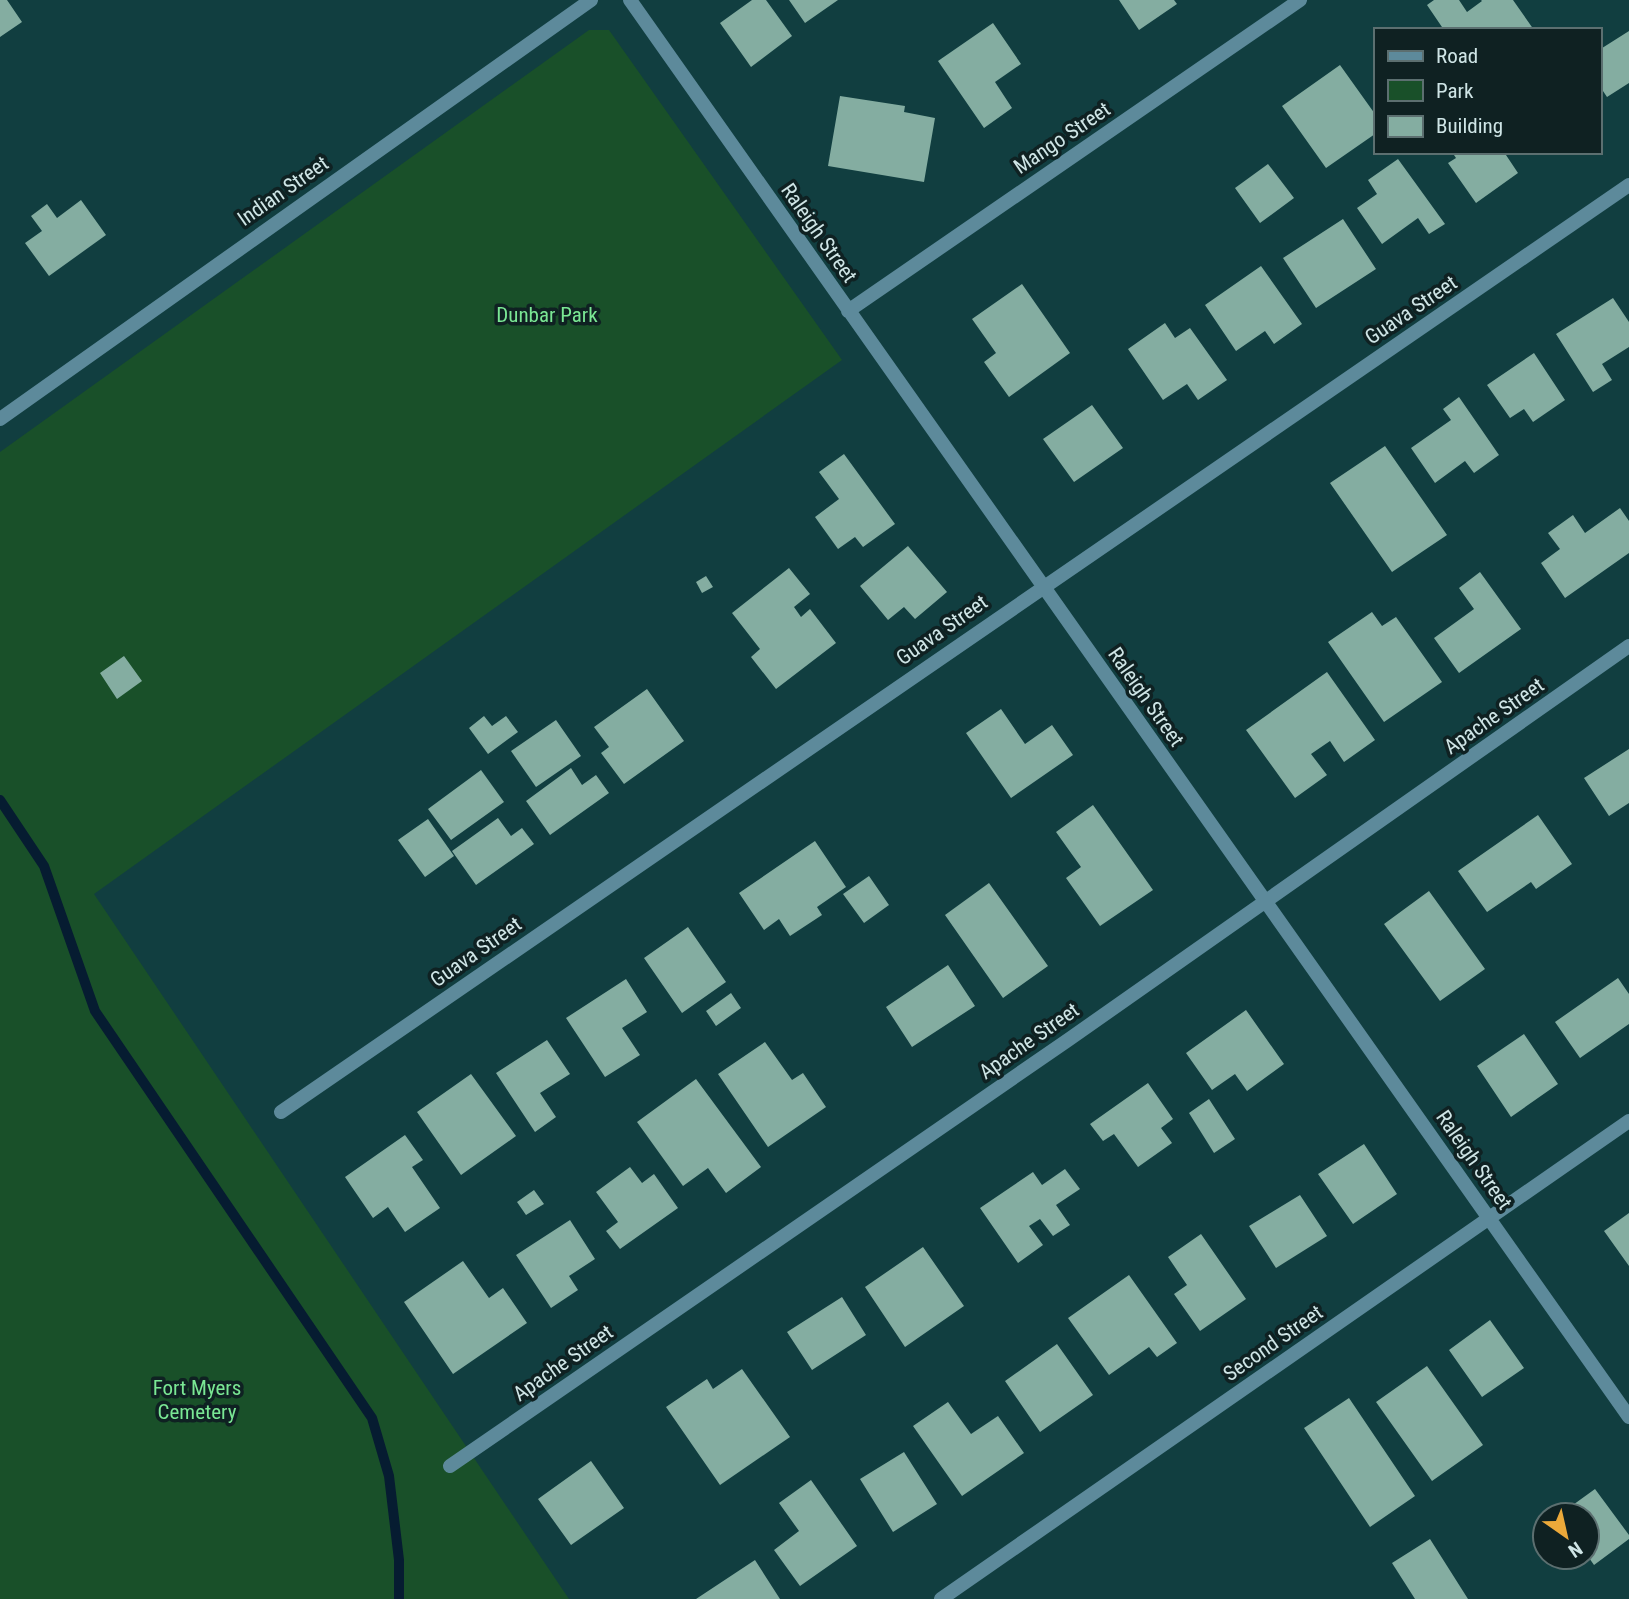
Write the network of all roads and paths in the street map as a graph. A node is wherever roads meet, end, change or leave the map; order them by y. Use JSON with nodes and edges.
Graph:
{"nodes":[{"id":1,"x":591,"y":0,"type":"edge"},
{"id":2,"x":630,"y":0,"type":"edge"},
{"id":3,"x":1300,"y":0,"type":"edge"},
{"id":4,"x":1629,"y":185,"type":"edge"},
{"id":5,"x":848,"y":310,"type":"junction"},
{"id":6,"x":0,"y":419,"type":"edge"},
{"id":7,"x":1043,"y":586,"type":"junction"},
{"id":8,"x":1629,"y":646,"type":"edge"},
{"id":9,"x":1267,"y":901,"type":"junction"},
{"id":10,"x":281,"y":1112,"type":"dead end"},
{"id":11,"x":1629,"y":1121,"type":"edge"},
{"id":12,"x":1490,"y":1219,"type":"junction"},
{"id":13,"x":1629,"y":1417,"type":"edge"},
{"id":14,"x":450,"y":1466,"type":"dead end"},
{"id":15,"x":941,"y":1599,"type":"edge"}],
"edges":[{"from":1,"to":6,"type":"street","name":"Indian Street"},
{"from":2,"to":5,"type":"street","name":"Raleigh Street"},
{"from":3,"to":5,"type":"street","name":"Mango Street"},
{"from":4,"to":7,"type":"street","name":"Guava Street"},
{"from":5,"to":7,"type":"street","name":"Raleigh Street"},
{"from":7,"to":9,"type":"street","name":"Raleigh Street"},
{"from":7,"to":10,"type":"street","name":"Guava Street"},
{"from":8,"to":9,"type":"street","name":"Apache Street"},
{"from":9,"to":12,"type":"street","name":"Raleigh Street"},
{"from":9,"to":14,"type":"street","name":"Apache Street"},
{"from":11,"to":12,"type":"street","name":"Second Street"},
{"from":12,"to":13,"type":"street","name":"Raleigh Street"},
{"from":12,"to":15,"type":"street","name":"Second Street"}]}
